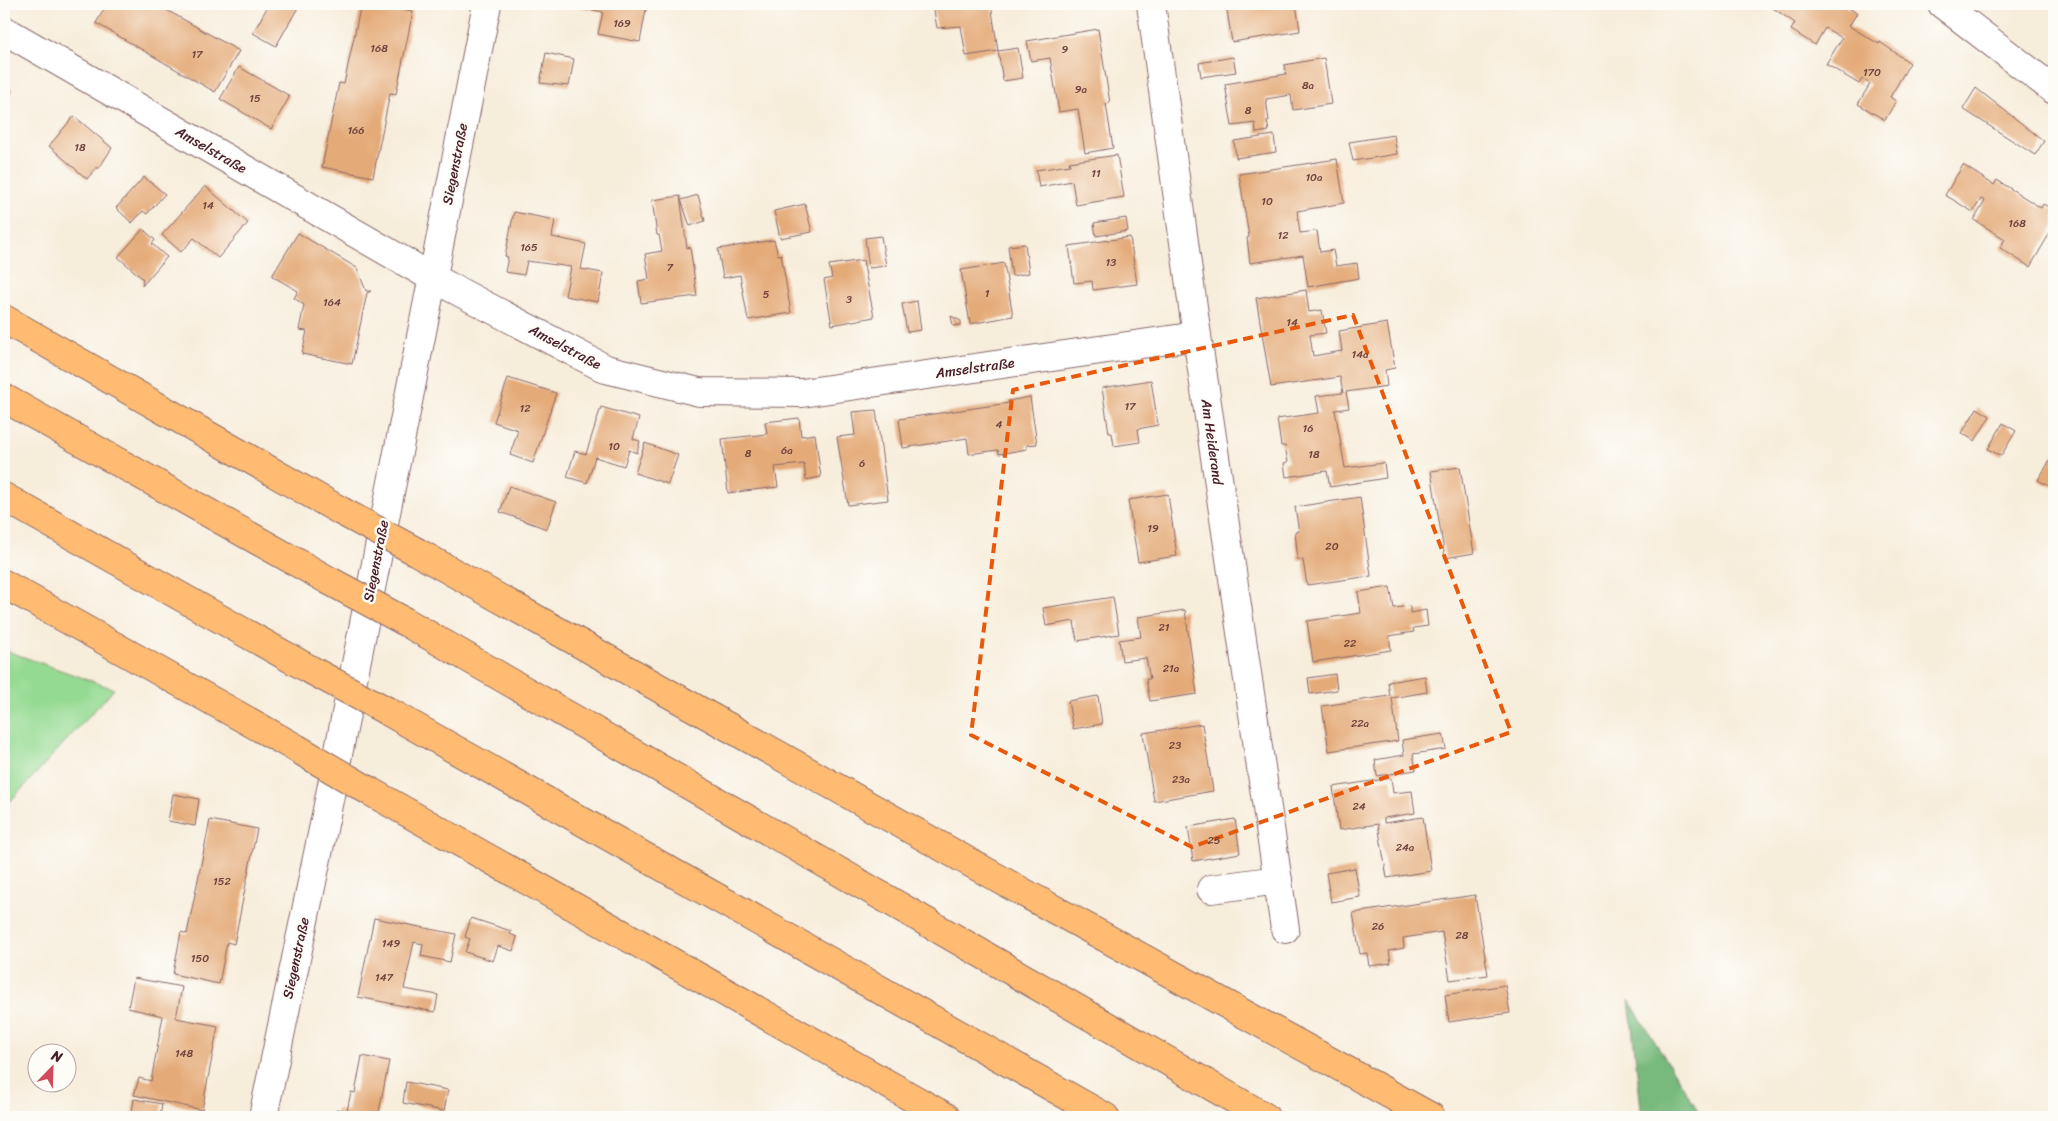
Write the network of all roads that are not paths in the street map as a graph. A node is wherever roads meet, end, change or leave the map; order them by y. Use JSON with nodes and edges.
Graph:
{"nodes":[{"id":1,"x":487,"y":4,"type":"edge"},
{"id":2,"x":1151,"y":4,"type":"edge"},
{"id":3,"x":1942,"y":4,"type":"edge"},
{"id":4,"x":4,"y":30,"type":"edge"},
{"id":5,"x":2054,"y":90,"type":"edge"},
{"id":6,"x":433,"y":278,"type":"junction"},
{"id":7,"x":4,"y":319,"type":"edge"},
{"id":8,"x":1197,"y":336,"type":"junction"},
{"id":9,"x":4,"y":398,"type":"edge"},
{"id":10,"x":4,"y":496,"type":"edge"},
{"id":11,"x":4,"y":584,"type":"edge"},
{"id":12,"x":1278,"y":880,"type":"junction"},
{"id":13,"x":1211,"y":890,"type":"dead end"},
{"id":14,"x":1285,"y":929,"type":"dead end"},
{"id":15,"x":263,"y":1117,"type":"edge"},
{"id":16,"x":946,"y":1117,"type":"edge"},
{"id":17,"x":1105,"y":1117,"type":"edge"},
{"id":18,"x":1265,"y":1117,"type":"edge"},
{"id":19,"x":1431,"y":1117,"type":"edge"}],
"edges":[{"from":1,"to":6,"type":"street","name":"Siegenstraße"},
{"from":2,"to":8,"type":"street","name":"Am Heiderand"},
{"from":3,"to":5,"type":"street"},
{"from":4,"to":6,"type":"street","name":"Amselstraße"},
{"from":6,"to":8,"type":"street","name":"Amselstraße"},
{"from":6,"to":15,"type":"street","name":"Siegenstraße"},
{"from":7,"to":19,"type":"highway","bridge":true},
{"from":8,"to":12,"type":"street","name":"Am Heiderand"},
{"from":9,"to":18,"type":"highway","bridge":true},
{"from":10,"to":17,"type":"highway","bridge":true},
{"from":11,"to":16,"type":"highway","bridge":true},
{"from":12,"to":13,"type":"street"},
{"from":12,"to":14,"type":"street","name":"Am Heiderand"}]}
